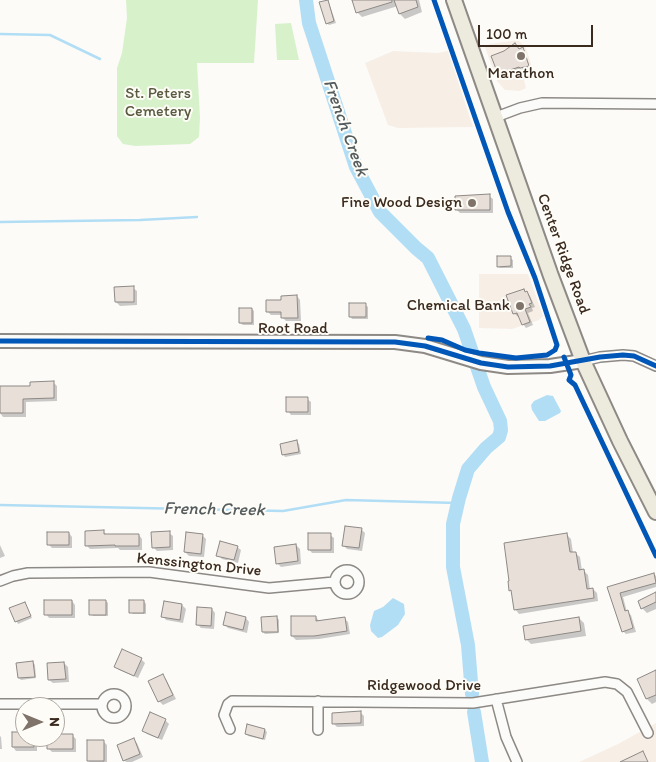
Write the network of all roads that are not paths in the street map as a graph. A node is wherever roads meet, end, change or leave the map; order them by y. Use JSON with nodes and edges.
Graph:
{"nodes":[{"id":1,"x":454,"y":0,"type":"edge"},
{"id":2,"x":656,"y":104,"type":"edge"},
{"id":3,"x":496,"y":118,"type":"junction"},
{"id":4,"x":0,"y":341,"type":"edge"},
{"id":5,"x":583,"y":361,"type":"junction"},
{"id":6,"x":656,"y":366,"type":"edge"},
{"id":7,"x":656,"y":512,"type":"edge"},
{"id":8,"x":0,"y":581,"type":"edge"},
{"id":9,"x":334,"y":582,"type":"dead end"},
{"id":10,"x":496,"y":699,"type":"junction"},
{"id":11,"x":318,"y":701,"type":"junction"},
{"id":12,"x":0,"y":704,"type":"edge"},
{"id":13,"x":102,"y":704,"type":"dead end"},
{"id":14,"x":230,"y":729,"type":"dead end"},
{"id":15,"x":318,"y":730,"type":"dead end"},
{"id":16,"x":648,"y":733,"type":"dead end"},
{"id":17,"x":517,"y":762,"type":"edge"}],
"edges":[{"from":1,"to":3,"type":"main road","name":"Center Ridge Road"},
{"from":2,"to":3,"type":"street"},
{"from":3,"to":5,"type":"main road","name":"Center Ridge Road"},
{"from":4,"to":5,"type":"street","name":"Root Road"},
{"from":5,"to":6,"type":"street"},
{"from":5,"to":7,"type":"main road","name":"Center Ridge Road"},
{"from":8,"to":9,"type":"street","name":"Kenssington Drive"},
{"from":10,"to":11,"type":"street","name":"Ridgewood Drive"},
{"from":10,"to":16,"type":"street","name":"Ridgewood Drive"},
{"from":10,"to":17,"type":"street"},
{"from":11,"to":14,"type":"street","name":"Ridgewood Drive"},
{"from":11,"to":15,"type":"street"},
{"from":12,"to":13,"type":"street"}]}
